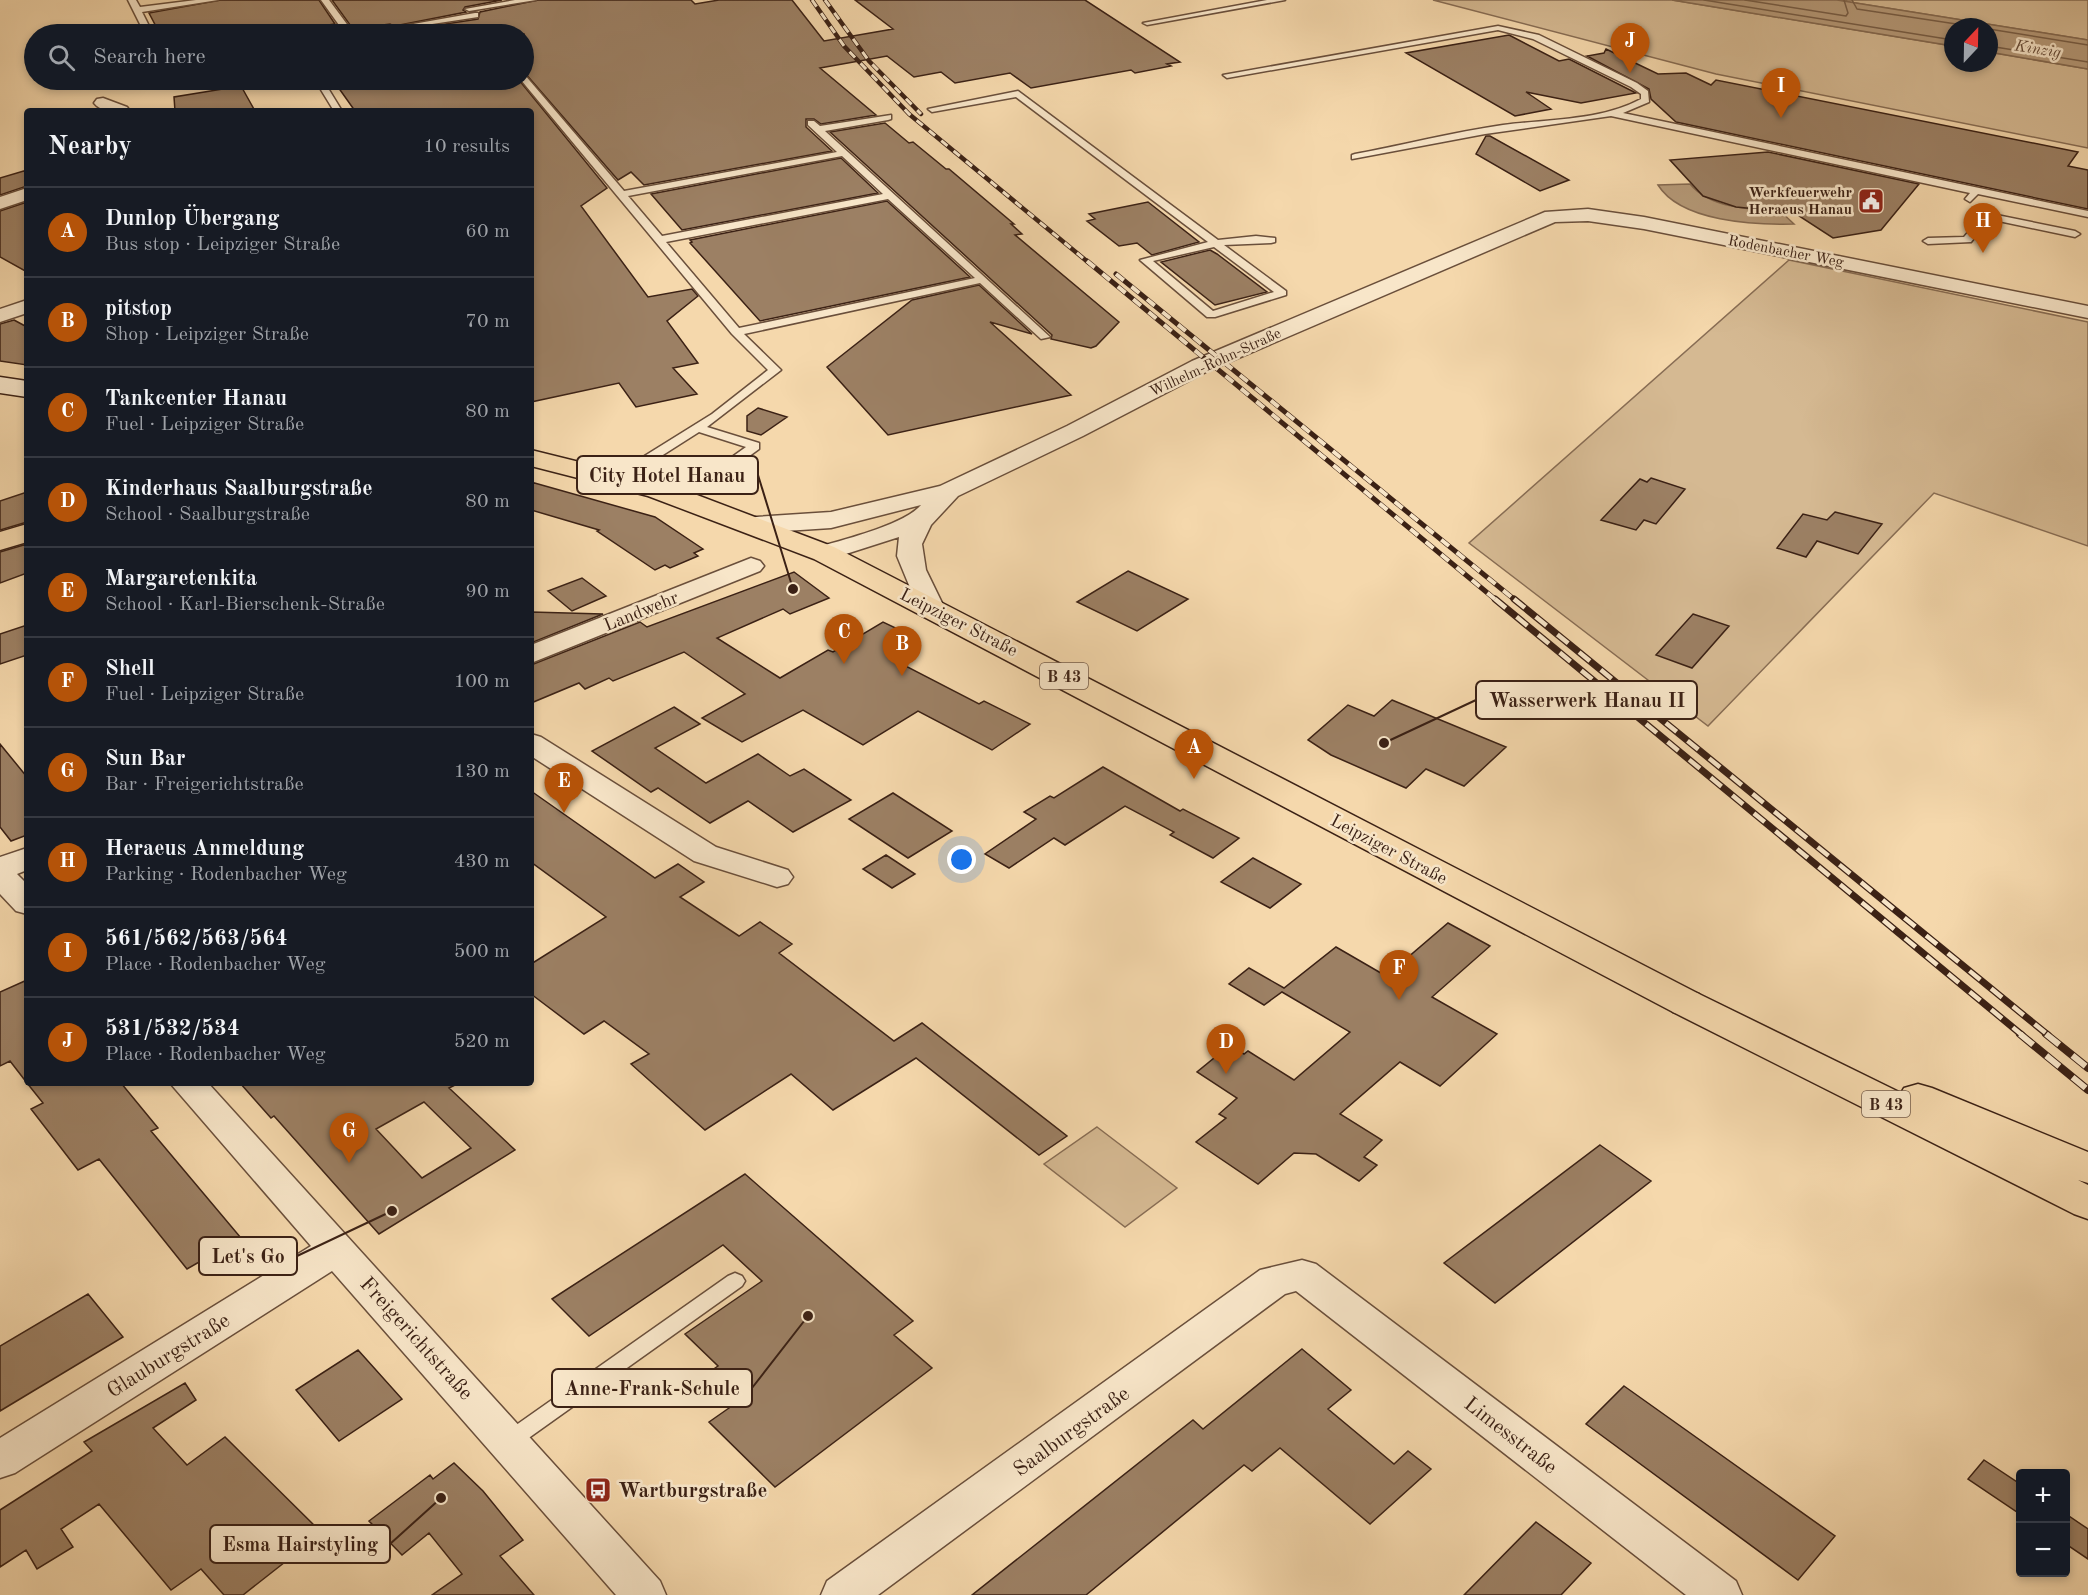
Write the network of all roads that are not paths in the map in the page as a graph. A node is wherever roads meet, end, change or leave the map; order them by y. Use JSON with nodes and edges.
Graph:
{"nodes":[{"id":1,"x":132,"y":0,"type":"edge"},
{"id":2,"x":214,"y":0,"type":"edge"},
{"id":3,"x":325,"y":0,"type":"edge"},
{"id":4,"x":461,"y":0,"type":"edge"},
{"id":5,"x":532,"y":0,"type":"edge"},
{"id":6,"x":1281,"y":0,"type":"edge"},
{"id":7,"x":137,"y":10,"type":"junction"},
{"id":8,"x":472,"y":12,"type":"junction"},
{"id":9,"x":1147,"y":23,"type":"dead end"},
{"id":10,"x":144,"y":24,"type":"edge"},
{"id":11,"x":342,"y":24,"type":"edge"},
{"id":12,"x":415,"y":24,"type":"edge"},
{"id":13,"x":1227,"y":75,"type":"dead end"},
{"id":14,"x":534,"y":89,"type":"edge"},
{"id":15,"x":325,"y":90,"type":"edge"},
{"id":16,"x":104,"y":103,"type":"dead end"},
{"id":17,"x":115,"y":108,"type":"edge"},
{"id":18,"x":336,"y":108,"type":"edge"},
{"id":19,"x":932,"y":109,"type":"dead end"},
{"id":20,"x":1607,"y":113,"type":"junction"},
{"id":21,"x":888,"y":117,"type":"dead end"},
{"id":22,"x":844,"y":153,"type":"junction"},
{"id":23,"x":1354,"y":157,"type":"dead end"},
{"id":24,"x":621,"y":194,"type":"junction"},
{"id":25,"x":24,"y":195,"type":"edge"},
{"id":26,"x":889,"y":196,"type":"junction"},
{"id":27,"x":0,"y":203,"type":"edge"},
{"id":28,"x":2088,"y":214,"type":"edge"},
{"id":29,"x":2075,"y":234,"type":"dead end"},
{"id":30,"x":659,"y":240,"type":"junction"},
{"id":31,"x":1271,"y":240,"type":"dead end"},
{"id":32,"x":1928,"y":241,"type":"dead end"},
{"id":33,"x":1486,"y":242,"type":"joint"},
{"id":34,"x":1217,"y":245,"type":"junction"},
{"id":35,"x":982,"y":279,"type":"junction"},
{"id":36,"x":24,"y":307,"type":"edge"},
{"id":37,"x":2088,"y":312,"type":"edge"},
{"id":38,"x":0,"y":316,"type":"edge"},
{"id":39,"x":736,"y":332,"type":"junction"},
{"id":40,"x":1045,"y":337,"type":"dead end"},
{"id":41,"x":0,"y":385,"type":"edge"},
{"id":42,"x":24,"y":389,"type":"edge"},
{"id":43,"x":699,"y":428,"type":"junction"},
{"id":44,"x":534,"y":459,"type":"edge"},
{"id":45,"x":722,"y":470,"type":"dead end"},
{"id":46,"x":618,"y":478,"type":"junction"},
{"id":47,"x":949,"y":491,"type":"junction"},
{"id":48,"x":899,"y":502,"type":"junction"},
{"id":49,"x":920,"y":519,"type":"junction"},
{"id":50,"x":756,"y":525,"type":"junction"},
{"id":51,"x":24,"y":533,"type":"edge"},
{"id":52,"x":0,"y":542,"type":"edge"},
{"id":53,"x":824,"y":553,"type":"junction"},
{"id":54,"x":751,"y":567,"type":"dead end"},
{"id":55,"x":931,"y":607,"type":"junction"},
{"id":56,"x":534,"y":655,"type":"edge"},
{"id":57,"x":534,"y":745,"type":"edge"},
{"id":58,"x":24,"y":859,"type":"edge"},
{"id":59,"x":0,"y":868,"type":"edge"},
{"id":60,"x":0,"y":874,"type":"edge"},
{"id":61,"x":777,"y":877,"type":"dead end"},
{"id":62,"x":24,"y":901,"type":"edge"},
{"id":63,"x":1686,"y":1003,"type":"junction"},
{"id":64,"x":191,"y":1086,"type":"edge"},
{"id":65,"x":2088,"y":1168,"type":"edge"},
{"id":66,"x":2088,"y":1203,"type":"edge"},
{"id":67,"x":337,"y":1249,"type":"junction"},
{"id":68,"x":1302,"y":1275,"type":"joint"},
{"id":69,"x":735,"y":1281,"type":"dead end"},
{"id":70,"x":509,"y":1441,"type":"junction"},
{"id":71,"x":0,"y":1461,"type":"edge"},
{"id":72,"x":644,"y":1595,"type":"edge"},
{"id":73,"x":843,"y":1595,"type":"edge"},
{"id":74,"x":1720,"y":1595,"type":"edge"}],
"edges":[{"from":1,"to":7,"type":"lane"},
{"from":2,"to":7,"type":"lane"},
{"from":3,"to":11,"type":"lane"},
{"from":4,"to":8,"type":"lane"},
{"from":5,"to":8,"type":"lane"},
{"from":6,"to":9,"type":"lane"},
{"from":7,"to":10,"type":"lane"},
{"from":8,"to":12,"type":"lane"},
{"from":13,"to":20,"type":"lane"},
{"from":14,"to":24,"type":"lane"},
{"from":15,"to":18,"type":"lane"},
{"from":16,"to":17,"type":"street"},
{"from":19,"to":34,"type":"lane"},
{"from":20,"to":23,"type":"lane"},
{"from":20,"to":28,"type":"lane"},
{"from":21,"to":22,"type":"lane"},
{"from":22,"to":24,"type":"lane"},
{"from":22,"to":26,"type":"lane"},
{"from":24,"to":30,"type":"lane"},
{"from":25,"to":27,"type":"street"},
{"from":26,"to":30,"type":"lane"},
{"from":26,"to":35,"type":"lane"},
{"from":29,"to":32,"type":"lane"},
{"from":30,"to":39,"type":"lane"},
{"from":31,"to":34,"type":"lane"},
{"from":33,"to":37,"type":"street","name":"Rodenbacher Weg"},
{"from":33,"to":47,"type":"street","name":"Wilhelm-Rohn-Straße"},
{"from":34,"to":34,"type":"lane"},
{"from":35,"to":39,"type":"lane"},
{"from":35,"to":40,"type":"lane"},
{"from":36,"to":38,"type":"street"},
{"from":39,"to":43,"type":"lane"},
{"from":41,"to":42,"type":"main road"},
{"from":43,"to":45,"type":"lane"},
{"from":43,"to":46,"type":"lane"},
{"from":44,"to":46,"type":"main road","name":"Leipziger Straße","number":"B 43"},
{"from":46,"to":50,"type":"main road","name":"Leipziger Straße","number":"B 43"},
{"from":47,"to":48,"type":"street","name":"Wilhelm-Rohn-Straße"},
{"from":47,"to":49,"type":"street","name":"Wilhelm-Rohn-Straße"},
{"from":48,"to":50,"type":"street","name":"Wilhelm-Rohn-Straße"},
{"from":48,"to":53,"type":"street","name":"Wilhelm-Rohn-Straße"},
{"from":49,"to":53,"type":"street","name":"Wilhelm-Rohn-Straße"},
{"from":49,"to":55,"type":"street","name":"Wilhelm-Rohn-Straße"},
{"from":50,"to":53,"type":"main road","name":"Leipziger Straße","number":"B 43"},
{"from":51,"to":52,"type":"main road"},
{"from":53,"to":55,"type":"main road","name":"Leipziger Straße","number":"B 43"},
{"from":54,"to":56,"type":"street","name":"Landwehr"},
{"from":55,"to":63,"type":"main road","name":"Leipziger Straße","number":"B 43"},
{"from":57,"to":61,"type":"street"},
{"from":58,"to":59,"type":"street"},
{"from":60,"to":62,"type":"street"},
{"from":63,"to":65,"type":"main road","number":"B 43"},
{"from":63,"to":66,"type":"main road","number":"B 43"},
{"from":64,"to":67,"type":"street","name":"Freigerichtstraße"},
{"from":67,"to":70,"type":"street","name":"Freigerichtstraße"},
{"from":67,"to":71,"type":"street","name":"Glauburgstraße"},
{"from":68,"to":73,"type":"street","name":"Saalburgstraße"},
{"from":68,"to":74,"type":"street","name":"Limesstraße"},
{"from":69,"to":70,"type":"lane"},
{"from":70,"to":72,"type":"street","name":"Freigerichtstraße"}]}
